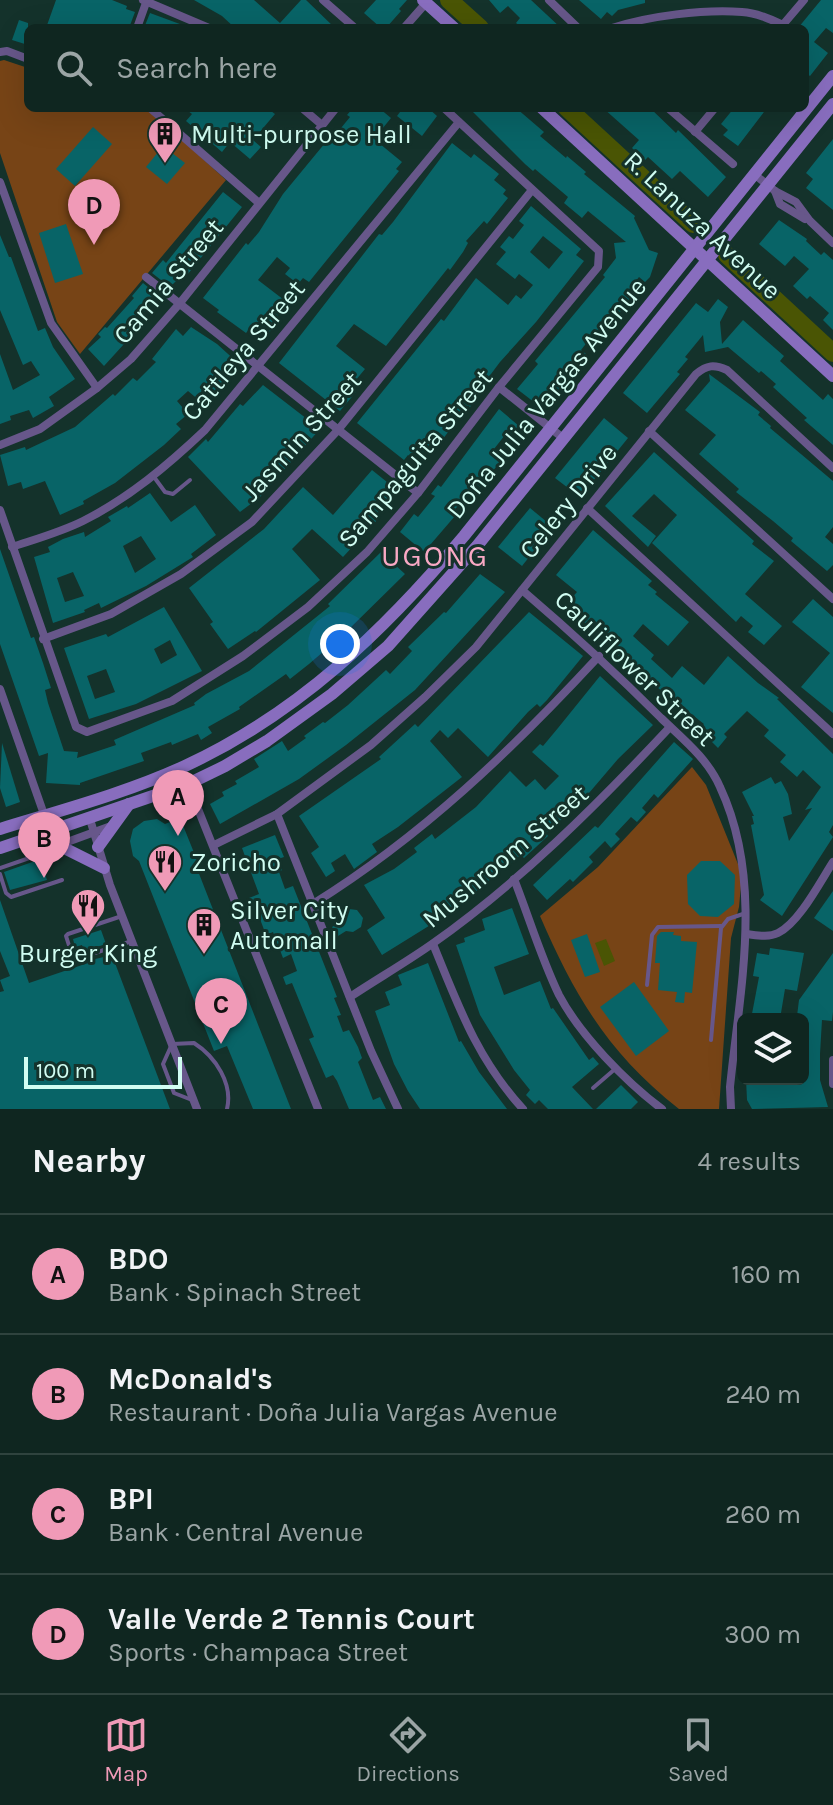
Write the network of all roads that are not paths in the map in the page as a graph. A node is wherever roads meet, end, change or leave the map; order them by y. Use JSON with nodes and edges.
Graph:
{"nodes":[{"id":1,"x":145,"y":0,"type":"edge"},
{"id":2,"x":323,"y":0,"type":"edge"},
{"id":3,"x":549,"y":0,"type":"edge"},
{"id":4,"x":804,"y":0,"type":"edge"},
{"id":5,"x":425,"y":2,"type":"edge"},
{"id":6,"x":138,"y":24,"type":"edge"},
{"id":7,"x":200,"y":24,"type":"edge"},
{"id":8,"x":350,"y":24,"type":"edge"},
{"id":9,"x":407,"y":24,"type":"edge"},
{"id":10,"x":450,"y":24,"type":"edge"},
{"id":11,"x":574,"y":24,"type":"edge"},
{"id":12,"x":624,"y":24,"type":"edge"},
{"id":13,"x":777,"y":24,"type":"edge"},
{"id":14,"x":784,"y":24,"type":"edge"},
{"id":15,"x":0,"y":52,"type":"edge"},
{"id":16,"x":24,"y":57,"type":"edge"},
{"id":17,"x":833,"y":76,"type":"edge"},
{"id":18,"x":833,"y":104,"type":"edge"},
{"id":19,"x":809,"y":106,"type":"edge"},
{"id":20,"x":155,"y":112,"type":"edge"},
{"id":21,"x":307,"y":112,"type":"edge"},
{"id":22,"x":333,"y":112,"type":"edge"},
{"id":23,"x":448,"y":112,"type":"edge"},
{"id":24,"x":546,"y":112,"type":"edge"},
{"id":25,"x":672,"y":112,"type":"edge"},
{"id":26,"x":712,"y":112,"type":"edge"},
{"id":27,"x":804,"y":112,"type":"edge"},
{"id":28,"x":459,"y":122,"type":"junction"},
{"id":29,"x":322,"y":125,"type":"junction"},
{"id":30,"x":695,"y":132,"type":"junction"},
{"id":31,"x":733,"y":164,"type":"dead end"},
{"id":32,"x":754,"y":174,"type":"junction"},
{"id":33,"x":0,"y":182,"type":"edge"},
{"id":34,"x":771,"y":188,"type":"junction"},
{"id":35,"x":532,"y":190,"type":"junction"},
{"id":36,"x":259,"y":203,"type":"junction"},
{"id":37,"x":833,"y":243,"type":"edge"},
{"id":38,"x":696,"y":247,"type":"junction"},
{"id":39,"x":707,"y":258,"type":"junction"},
{"id":40,"x":146,"y":277,"type":"dead end"},
{"id":41,"x":180,"y":303,"type":"junction"},
{"id":42,"x":259,"y":366,"type":"junction"},
{"id":43,"x":833,"y":376,"type":"edge"},
{"id":44,"x":499,"y":387,"type":"junction"},
{"id":45,"x":97,"y":388,"type":"junction"},
{"id":46,"x":550,"y":428,"type":"junction"},
{"id":47,"x":338,"y":430,"type":"junction"},
{"id":48,"x":649,"y":431,"type":"junction"},
{"id":49,"x":563,"y":438,"type":"junction"},
{"id":50,"x":0,"y":445,"type":"edge"},
{"id":51,"x":833,"y":468,"type":"edge"},
{"id":52,"x":153,"y":475,"type":"junction"},
{"id":53,"x":190,"y":480,"type":"dead end"},
{"id":54,"x":418,"y":493,"type":"junction"},
{"id":55,"x":587,"y":508,"type":"junction"},
{"id":56,"x":0,"y":510,"type":"edge"},
{"id":57,"x":12,"y":547,"type":"junction"},
{"id":58,"x":522,"y":590,"type":"junction"},
{"id":59,"x":833,"y":599,"type":"edge"},
{"id":60,"x":43,"y":639,"type":"junction"},
{"id":61,"x":599,"y":656,"type":"junction"},
{"id":62,"x":1,"y":695,"type":"edge"},
{"id":63,"x":670,"y":727,"type":"junction"},
{"id":64,"x":833,"y":734,"type":"edge"},
{"id":65,"x":188,"y":784,"type":"junction"},
{"id":66,"x":129,"y":804,"type":"junction"},
{"id":67,"x":277,"y":814,"type":"junction"},
{"id":68,"x":44,"y":815,"type":"junction"},
{"id":69,"x":89,"y":816,"type":"junction"},
{"id":70,"x":112,"y":826,"type":"junction"},
{"id":71,"x":0,"y":829,"type":"edge"},
{"id":72,"x":49,"y":830,"type":"junction"},
{"id":73,"x":94,"y":833,"type":"junction"},
{"id":74,"x":59,"y":845,"type":"junction"},
{"id":75,"x":214,"y":845,"type":"junction"},
{"id":76,"x":98,"y":847,"type":"junction"},
{"id":77,"x":0,"y":848,"type":"edge"},
{"id":78,"x":52,"y":861,"type":"dead end"},
{"id":79,"x":833,"y":862,"type":"edge"},
{"id":80,"x":0,"y":868,"type":"edge"},
{"id":81,"x":104,"y":868,"type":"junction"},
{"id":82,"x":0,"y":874,"type":"edge"},
{"id":83,"x":514,"y":879,"type":"junction"},
{"id":84,"x":62,"y":880,"type":"dead end"},
{"id":85,"x":313,"y":904,"type":"junction"},
{"id":86,"x":746,"y":914,"type":"junction"},
{"id":87,"x":122,"y":916,"type":"junction"},
{"id":88,"x":721,"y":926,"type":"junction"},
{"id":89,"x":746,"y":934,"type":"junction"},
{"id":90,"x":132,"y":941,"type":"junction"},
{"id":91,"x":433,"y":944,"type":"junction"},
{"id":92,"x":647,"y":985,"type":"dead end"},
{"id":93,"x":350,"y":997,"type":"junction"},
{"id":94,"x":711,"y":1040,"type":"dead end"},
{"id":95,"x":172,"y":1044,"type":"junction"},
{"id":96,"x":833,"y":1060,"type":"edge"},
{"id":97,"x":617,"y":1067,"type":"junction"},
{"id":98,"x":833,"y":1084,"type":"edge"},
{"id":99,"x":593,"y":1088,"type":"dead end"},
{"id":100,"x":196,"y":1105,"type":"edge"},
{"id":101,"x":227,"y":1109,"type":"edge"},
{"id":102,"x":318,"y":1109,"type":"edge"},
{"id":103,"x":398,"y":1109,"type":"edge"},
{"id":104,"x":523,"y":1109,"type":"edge"},
{"id":105,"x":662,"y":1109,"type":"edge"},
{"id":106,"x":731,"y":1109,"type":"edge"}],
"edges":[{"from":1,"to":6,"type":"street"},
{"from":1,"to":7,"type":"street"},
{"from":2,"to":8,"type":"street"},
{"from":3,"to":11,"type":"street"},
{"from":4,"to":14,"type":"street"},
{"from":5,"to":9,"type":"street"},
{"from":5,"to":10,"type":"main road"},
{"from":12,"to":13,"type":"street"},
{"from":15,"to":16,"type":"street"},
{"from":17,"to":19,"type":"main road","name":"Doña Julia Vargas Avenue"},
{"from":18,"to":34,"type":"main road","name":"Doña Julia Vargas Avenue"},
{"from":20,"to":36,"type":"street"},
{"from":21,"to":29,"type":"street"},
{"from":22,"to":29,"type":"street","name":"Camia Street"},
{"from":23,"to":28,"type":"street","name":"Sampaguita Street"},
{"from":24,"to":38,"type":"main road","name":"R. Lanuza Avenue"},
{"from":25,"to":30,"type":"street"},
{"from":26,"to":30,"type":"street"},
{"from":27,"to":32,"type":"main road","name":"Doña Julia Vargas Avenue"},
{"from":28,"to":35,"type":"street","name":"Sampaguita Street"},
{"from":28,"to":42,"type":"street","name":"Cattleya Street"},
{"from":29,"to":36,"type":"street","name":"Camia Street"},
{"from":30,"to":31,"type":"street"},
{"from":32,"to":34,"type":"street"},
{"from":32,"to":38,"type":"main road","name":"Doña Julia Vargas Avenue"},
{"from":33,"to":45,"type":"street"},
{"from":34,"to":37,"type":"street"},
{"from":34,"to":39,"type":"main road","name":"Doña Julia Vargas Avenue"},
{"from":35,"to":44,"type":"street","name":"Sampaguita Street"},
{"from":35,"to":47,"type":"street","name":"Jasmin Street"},
{"from":36,"to":41,"type":"street","name":"Camia Street"},
{"from":38,"to":39,"type":"main road","name":"R. Lanuza Avenue"},
{"from":38,"to":46,"type":"main road","name":"Doña Julia Vargas Avenue"},
{"from":39,"to":43,"type":"main road","name":"R. Lanuza Avenue"},
{"from":39,"to":49,"type":"main road","name":"Doña Julia Vargas Avenue"},
{"from":40,"to":41,"type":"street"},
{"from":41,"to":42,"type":"street"},
{"from":41,"to":45,"type":"street","name":"Camia Street"},
{"from":42,"to":47,"type":"street"},
{"from":42,"to":52,"type":"street","name":"Cattleya Street"},
{"from":44,"to":46,"type":"street"},
{"from":44,"to":54,"type":"street","name":"Sampaguita Street"},
{"from":45,"to":50,"type":"street","name":"Camia Street"},
{"from":46,"to":49,"type":"street"},
{"from":46,"to":68,"type":"main road","name":"Doña Julia Vargas Avenue"},
{"from":47,"to":54,"type":"street"},
{"from":47,"to":60,"type":"street","name":"Jasmin Street"},
{"from":48,"to":51,"type":"street","name":"Celery Drive"},
{"from":48,"to":55,"type":"street","name":"Celery Drive"},
{"from":48,"to":59,"type":"street"},
{"from":49,"to":65,"type":"main road","name":"Doña Julia Vargas Avenue"},
{"from":52,"to":53,"type":"lane"},
{"from":52,"to":57,"type":"street","name":"Cattleya Street"},
{"from":54,"to":60,"type":"street","name":"Sampaguita Street"},
{"from":55,"to":58,"type":"street","name":"Celery Drive"},
{"from":55,"to":64,"type":"street"},
{"from":56,"to":57,"type":"street","name":"Sampaguita Street"},
{"from":57,"to":60,"type":"street","name":"Sampaguita Street"},
{"from":58,"to":61,"type":"street","name":"Cauliflower Street"},
{"from":58,"to":67,"type":"street","name":"Celery Drive"},
{"from":61,"to":63,"type":"street","name":"Cauliflower Street"},
{"from":61,"to":85,"type":"street"},
{"from":62,"to":68,"type":"street"},
{"from":63,"to":83,"type":"street","name":"Mushroom Street"},
{"from":63,"to":86,"type":"street","name":"Cauliflower Street"},
{"from":65,"to":66,"type":"main road","name":"Doña Julia Vargas Avenue"},
{"from":65,"to":75,"type":"street"},
{"from":66,"to":69,"type":"main road","name":"Doña Julia Vargas Avenue"},
{"from":66,"to":70,"type":"main road"},
{"from":67,"to":75,"type":"street","name":"Celery Drive"},
{"from":67,"to":85,"type":"street"},
{"from":68,"to":71,"type":"main road","name":"Doña Julia Vargas Avenue"},
{"from":68,"to":72,"type":"street"},
{"from":69,"to":72,"type":"main road","name":"Doña Julia Vargas Avenue"},
{"from":69,"to":73,"type":"street"},
{"from":70,"to":73,"type":"street"},
{"from":70,"to":76,"type":"main road"},
{"from":72,"to":74,"type":"main road"},
{"from":72,"to":77,"type":"main road","name":"Doña Julia Vargas Avenue"},
{"from":73,"to":74,"type":"street"},
{"from":73,"to":76,"type":"street"},
{"from":74,"to":81,"type":"main road"},
{"from":75,"to":102,"type":"street"},
{"from":76,"to":81,"type":"street"},
{"from":78,"to":80,"type":"lane"},
{"from":79,"to":89,"type":"street"},
{"from":81,"to":87,"type":"street"},
{"from":82,"to":84,"type":"lane"},
{"from":83,"to":91,"type":"street","name":"Mushroom Street"},
{"from":83,"to":97,"type":"street"},
{"from":85,"to":93,"type":"street"},
{"from":86,"to":88,"type":"lane"},
{"from":86,"to":89,"type":"street","name":"Cauliflower Street"},
{"from":87,"to":90,"type":"street"},
{"from":87,"to":90,"type":"lane"},
{"from":88,"to":92,"type":"lane"},
{"from":88,"to":94,"type":"lane"},
{"from":89,"to":106,"type":"street","name":"Cauliflower Street"},
{"from":90,"to":95,"type":"street"},
{"from":91,"to":93,"type":"street","name":"Mushroom Street"},
{"from":91,"to":104,"type":"street"},
{"from":93,"to":103,"type":"street"},
{"from":95,"to":100,"type":"street"},
{"from":95,"to":100,"type":"lane"},
{"from":95,"to":101,"type":"lane"},
{"from":96,"to":98,"type":"street"},
{"from":97,"to":99,"type":"lane"},
{"from":97,"to":105,"type":"street"}]}
